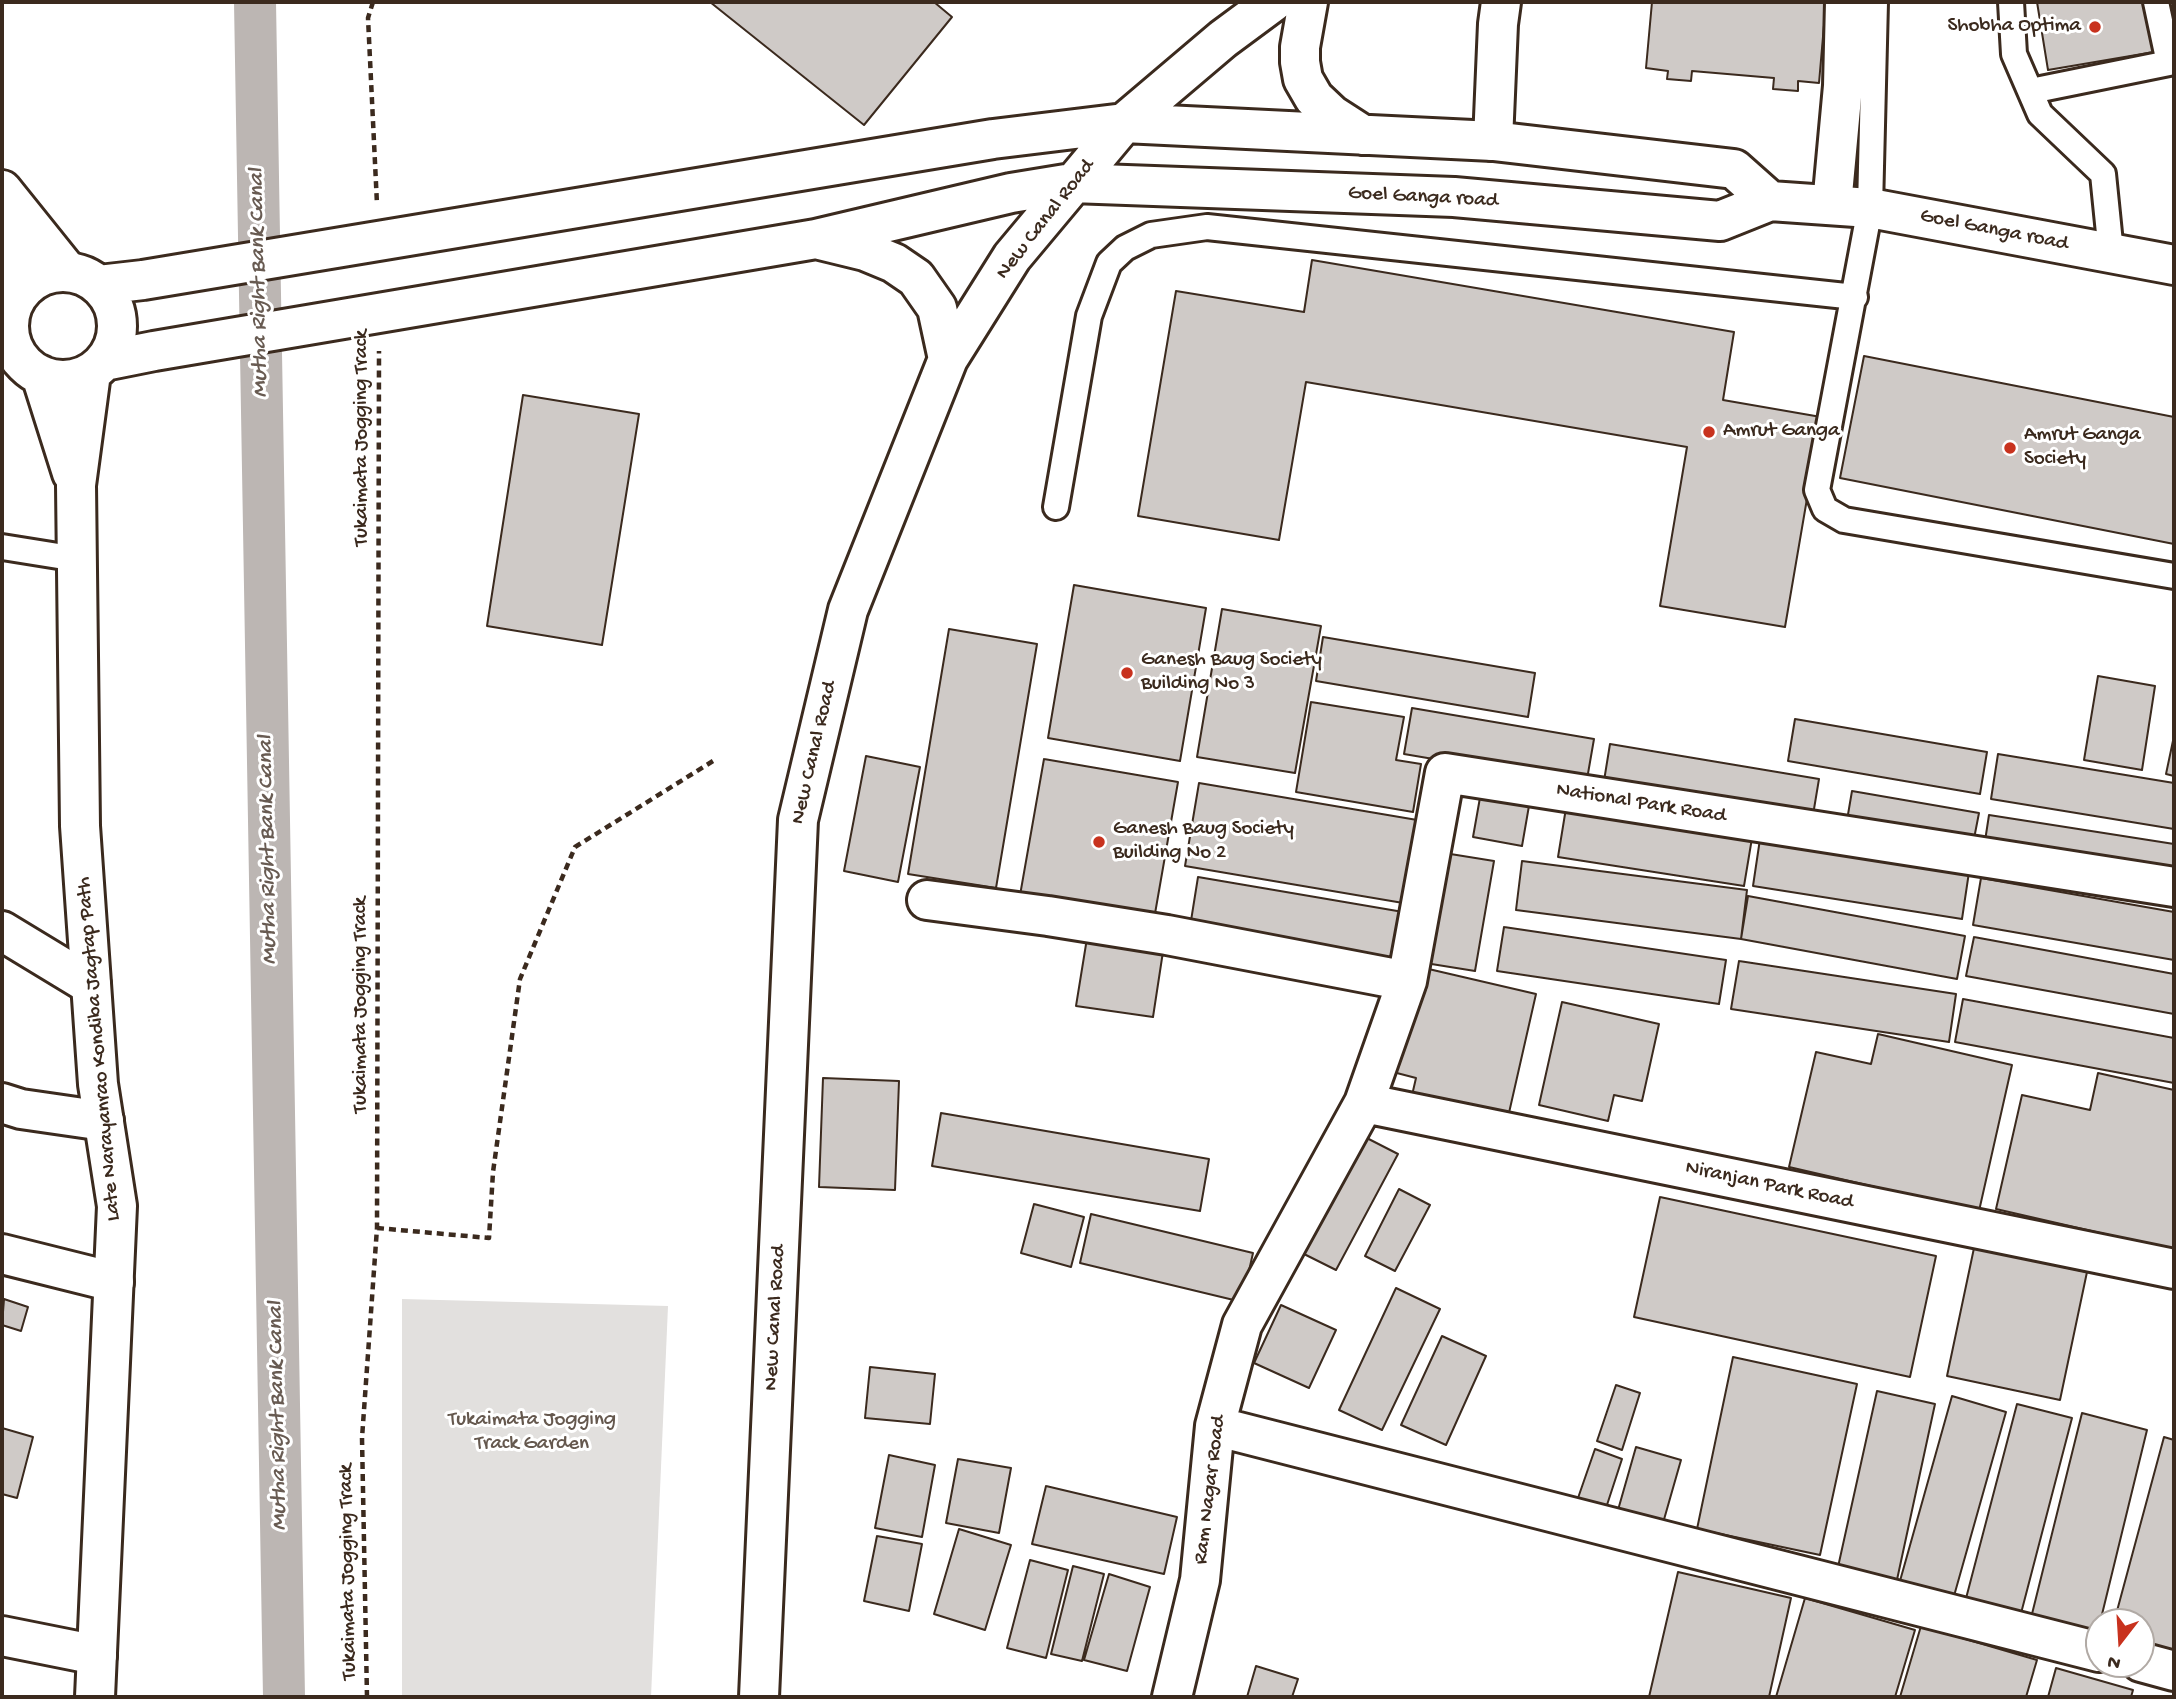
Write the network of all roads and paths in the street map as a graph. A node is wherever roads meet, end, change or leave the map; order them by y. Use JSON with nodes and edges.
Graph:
{"nodes":[{"id":1,"x":373,"y":2,"type":"edge"},
{"id":2,"x":1273,"y":2,"type":"edge"},
{"id":3,"x":1308,"y":2,"type":"edge"},
{"id":4,"x":1501,"y":2,"type":"edge"},
{"id":5,"x":1845,"y":2,"type":"edge"},
{"id":6,"x":1875,"y":2,"type":"edge"},
{"id":7,"x":2011,"y":2,"type":"edge"},
{"id":8,"x":2156,"y":2,"type":"edge"},
{"id":9,"x":2031,"y":91,"type":"junction"},
{"id":10,"x":1124,"y":123,"type":"junction"},
{"id":11,"x":1363,"y":135,"type":"junction"},
{"id":12,"x":1493,"y":141,"type":"junction"},
{"id":13,"x":1072,"y":183,"type":"junction"},
{"id":14,"x":2,"y":190,"type":"edge"},
{"id":15,"x":1770,"y":201,"type":"junction"},
{"id":16,"x":2,"y":204,"type":"edge"},
{"id":17,"x":1832,"y":205,"type":"junction"},
{"id":18,"x":1870,"y":208,"type":"junction"},
{"id":19,"x":816,"y":239,"type":"junction"},
{"id":20,"x":365,"y":242,"type":"junction"},
{"id":21,"x":2111,"y":253,"type":"junction"},
{"id":22,"x":2174,"y":265,"type":"edge"},
{"id":23,"x":83,"y":278,"type":"junction"},
{"id":24,"x":1855,"y":297,"type":"junction"},
{"id":25,"x":12,"y":300,"type":"edge"},
{"id":26,"x":364,"y":314,"type":"junction"},
{"id":27,"x":948,"y":359,"type":"junction"},
{"id":28,"x":20,"y":360,"type":"edge"},
{"id":29,"x":97,"y":367,"type":"junction"},
{"id":30,"x":76,"y":485,"type":"junction"},
{"id":31,"x":1056,"y":507,"type":"dead end"},
{"id":32,"x":2,"y":547,"type":"edge"},
{"id":33,"x":77,"y":559,"type":"junction"},
{"id":34,"x":2174,"y":576,"type":"edge"},
{"id":35,"x":713,"y":761,"type":"dead end"},
{"id":36,"x":2174,"y":887,"type":"edge"},
{"id":37,"x":927,"y":900,"type":"dead end"},
{"id":38,"x":2,"y":931,"type":"edge"},
{"id":39,"x":1407,"y":981,"type":"junction"},
{"id":40,"x":91,"y":985,"type":"junction"},
{"id":41,"x":2,"y":1103,"type":"edge"},
{"id":42,"x":1364,"y":1103,"type":"junction"},
{"id":43,"x":104,"y":1121,"type":"junction"},
{"id":44,"x":377,"y":1228,"type":"junction"},
{"id":45,"x":2,"y":1254,"type":"edge"},
{"id":46,"x":2174,"y":1269,"type":"edge"},
{"id":47,"x":114,"y":1282,"type":"junction"},
{"id":48,"x":1215,"y":1426,"type":"junction"},
{"id":49,"x":2,"y":1636,"type":"edge"},
{"id":50,"x":2085,"y":1648,"type":"edge"},
{"id":51,"x":97,"y":1655,"type":"junction"},
{"id":52,"x":2155,"y":1666,"type":"edge"},
{"id":53,"x":2174,"y":1671,"type":"edge"},
{"id":54,"x":95,"y":1697,"type":"edge"},
{"id":55,"x":367,"y":1697,"type":"edge"},
{"id":56,"x":759,"y":1697,"type":"edge"},
{"id":57,"x":1172,"y":1697,"type":"edge"}],
"edges":[{"from":1,"to":20,"type":"path"},
{"from":2,"to":10,"type":"street","name":"New Canal Road"},
{"from":3,"to":11,"type":"street"},
{"from":4,"to":12,"type":"street"},
{"from":5,"to":17,"type":"street"},
{"from":6,"to":18,"type":"lane"},
{"from":7,"to":9,"type":"lane"},
{"from":8,"to":9,"type":"lane"},
{"from":9,"to":21,"type":"lane"},
{"from":10,"to":11,"type":"street"},
{"from":10,"to":13,"type":"street","name":"New Canal Road"},
{"from":10,"to":20,"type":"street"},
{"from":11,"to":12,"type":"street"},
{"from":12,"to":15,"type":"street"},
{"from":13,"to":15,"type":"street","name":"Goel Ganga road"},
{"from":13,"to":19,"type":"street","name":"Goel Ganga road"},
{"from":13,"to":27,"type":"street","name":"New Canal Road"},
{"from":14,"to":23,"type":"street"},
{"from":15,"to":17,"type":"street","name":"Goel Ganga road"},
{"from":16,"to":25,"type":"street"},
{"from":17,"to":18,"type":"street","name":"Goel Ganga road"},
{"from":18,"to":21,"type":"street","name":"Goel Ganga road"},
{"from":18,"to":24,"type":"lane"},
{"from":19,"to":26,"type":"street","name":"Goel Ganga road"},
{"from":19,"to":27,"type":"street"},
{"from":20,"to":23,"type":"street"},
{"from":21,"to":22,"type":"street","name":"Goel Ganga road"},
{"from":23,"to":25,"type":"street"},
{"from":23,"to":29,"type":"street"},
{"from":24,"to":31,"type":"lane"},
{"from":24,"to":34,"type":"lane"},
{"from":25,"to":28,"type":"street"},
{"from":26,"to":29,"type":"street","name":"Goel Ganga road"},
{"from":26,"to":44,"type":"path","name":"Tukaimata Jogging Track"},
{"from":27,"to":56,"type":"street","name":"New Canal Road"},
{"from":28,"to":29,"type":"street"},
{"from":28,"to":30,"type":"street"},
{"from":29,"to":30,"type":"street"},
{"from":30,"to":33,"type":"street","name":"Late Narayanrao Kondiba Jagtap Path"},
{"from":32,"to":33,"type":"lane"},
{"from":33,"to":40,"type":"street","name":"Late Narayanrao Kondiba Jagtap Path"},
{"from":35,"to":44,"type":"path"},
{"from":36,"to":39,"type":"street","name":"National Park Road"},
{"from":37,"to":39,"type":"street"},
{"from":38,"to":40,"type":"street"},
{"from":39,"to":42,"type":"street","name":"National Park Road"},
{"from":40,"to":43,"type":"street","name":"Late Narayanrao Kondiba Jagtap Path"},
{"from":41,"to":43,"type":"street"},
{"from":42,"to":46,"type":"street","name":"Niranjan Park Road"},
{"from":42,"to":48,"type":"street","name":"Ram Nagar Road"},
{"from":43,"to":47,"type":"street","name":"Late Narayanrao Kondiba Jagtap Path"},
{"from":44,"to":55,"type":"path","name":"Tukaimata Jogging Track"},
{"from":45,"to":47,"type":"street"},
{"from":47,"to":51,"type":"street","name":"Late Narayanrao Kondiba Jagtap Path"},
{"from":48,"to":50,"type":"street"},
{"from":48,"to":57,"type":"street","name":"Ram Nagar Road"},
{"from":49,"to":51,"type":"street"},
{"from":51,"to":54,"type":"street","name":"Late Narayanrao Kondiba Jagtap Path"},
{"from":52,"to":53,"type":"street"}]}
